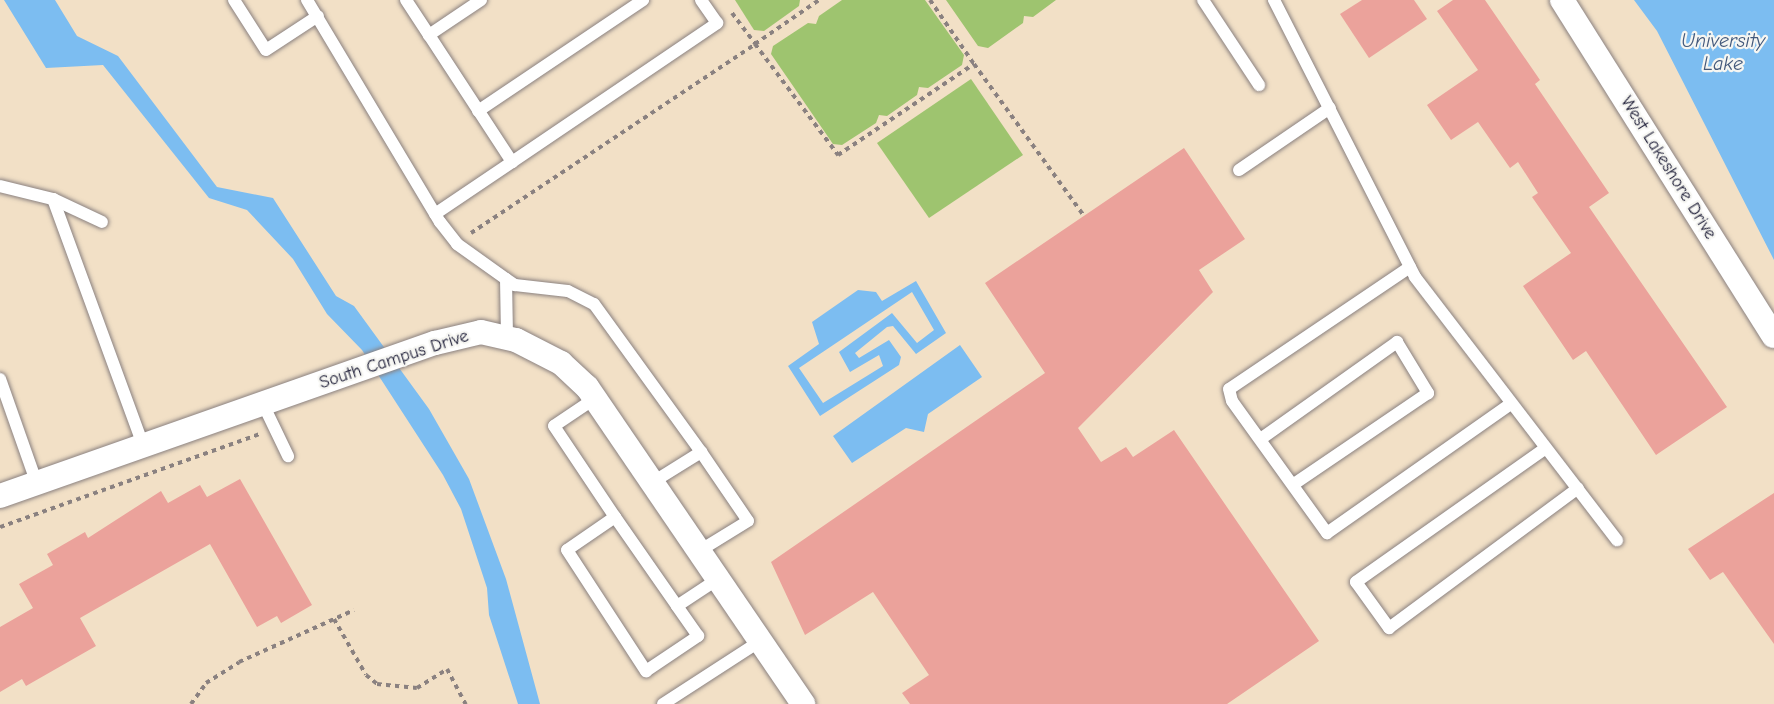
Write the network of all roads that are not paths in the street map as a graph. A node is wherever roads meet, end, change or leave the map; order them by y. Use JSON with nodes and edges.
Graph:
{"nodes":[{"id":1,"x":234,"y":0,"type":"edge"},
{"id":2,"x":307,"y":0,"type":"edge"},
{"id":3,"x":406,"y":0,"type":"edge"},
{"id":4,"x":481,"y":0,"type":"edge"},
{"id":5,"x":643,"y":0,"type":"edge"},
{"id":6,"x":701,"y":0,"type":"edge"},
{"id":7,"x":1203,"y":0,"type":"edge"},
{"id":8,"x":1274,"y":0,"type":"edge"},
{"id":9,"x":1562,"y":0,"type":"edge"},
{"id":10,"x":318,"y":16,"type":"junction"},
{"id":11,"x":429,"y":35,"type":"junction"},
{"id":12,"x":1258,"y":85,"type":"dead end"},
{"id":13,"x":1330,"y":108,"type":"junction"},
{"id":14,"x":478,"y":111,"type":"junction"},
{"id":15,"x":512,"y":162,"type":"junction"},
{"id":16,"x":1239,"y":170,"type":"dead end"},
{"id":17,"x":0,"y":186,"type":"edge"},
{"id":18,"x":53,"y":199,"type":"junction"},
{"id":19,"x":435,"y":214,"type":"junction"},
{"id":20,"x":102,"y":222,"type":"dead end"},
{"id":21,"x":1410,"y":267,"type":"junction"},
{"id":22,"x":506,"y":279,"type":"junction"},
{"id":23,"x":1774,"y":336,"type":"edge"},
{"id":24,"x":507,"y":338,"type":"junction"},
{"id":25,"x":0,"y":379,"type":"edge"},
{"id":26,"x":594,"y":399,"type":"junction"},
{"id":27,"x":263,"y":404,"type":"junction"},
{"id":28,"x":1509,"y":405,"type":"junction"},
{"id":29,"x":1262,"y":438,"type":"junction"},
{"id":30,"x":144,"y":447,"type":"junction"},
{"id":31,"x":1543,"y":450,"type":"junction"},
{"id":32,"x":701,"y":452,"type":"junction"},
{"id":33,"x":288,"y":456,"type":"dead end"},
{"id":34,"x":653,"y":482,"type":"junction"},
{"id":35,"x":37,"y":484,"type":"junction"},
{"id":36,"x":1294,"y":484,"type":"junction"},
{"id":37,"x":1578,"y":489,"type":"junction"},
{"id":38,"x":0,"y":496,"type":"edge"},
{"id":39,"x":615,"y":517,"type":"junction"},
{"id":40,"x":1617,"y":540,"type":"dead end"},
{"id":41,"x":699,"y":551,"type":"junction"},
{"id":42,"x":718,"y":579,"type":"junction"},
{"id":43,"x":677,"y":606,"type":"junction"},
{"id":44,"x":759,"y":642,"type":"junction"},
{"id":45,"x":663,"y":704,"type":"edge"},
{"id":46,"x":803,"y":704,"type":"edge"}],
"edges":[{"from":1,"to":10,"type":"lane"},
{"from":2,"to":10,"type":"lane"},
{"from":3,"to":11,"type":"lane"},
{"from":4,"to":11,"type":"lane"},
{"from":5,"to":14,"type":"lane"},
{"from":6,"to":15,"type":"lane"},
{"from":7,"to":12,"type":"lane"},
{"from":8,"to":13,"type":"lane"},
{"from":9,"to":23,"type":"street","name":"West Lakeshore Drive"},
{"from":10,"to":19,"type":"lane"},
{"from":11,"to":14,"type":"lane"},
{"from":13,"to":16,"type":"lane"},
{"from":13,"to":21,"type":"lane"},
{"from":14,"to":15,"type":"lane"},
{"from":15,"to":19,"type":"lane"},
{"from":17,"to":18,"type":"lane"},
{"from":18,"to":20,"type":"lane"},
{"from":18,"to":30,"type":"lane"},
{"from":19,"to":22,"type":"lane"},
{"from":21,"to":28,"type":"lane"},
{"from":21,"to":29,"type":"lane"},
{"from":22,"to":24,"type":"lane"},
{"from":22,"to":32,"type":"lane"},
{"from":24,"to":26,"type":"street","name":"South Campus Drive"},
{"from":24,"to":27,"type":"street","name":"South Campus Drive"},
{"from":25,"to":35,"type":"lane"},
{"from":26,"to":34,"type":"street","name":"South Campus Drive"},
{"from":26,"to":39,"type":"lane"},
{"from":27,"to":30,"type":"street","name":"South Campus Drive"},
{"from":27,"to":33,"type":"lane"},
{"from":28,"to":31,"type":"lane"},
{"from":28,"to":36,"type":"lane"},
{"from":29,"to":36,"type":"lane"},
{"from":29,"to":36,"type":"lane"},
{"from":30,"to":35,"type":"street","name":"South Campus Drive"},
{"from":31,"to":37,"type":"lane"},
{"from":31,"to":37,"type":"lane"},
{"from":32,"to":34,"type":"lane"},
{"from":32,"to":41,"type":"lane"},
{"from":34,"to":41,"type":"street","name":"South Campus Drive"},
{"from":35,"to":38,"type":"street","name":"South Campus Drive"},
{"from":37,"to":40,"type":"lane"},
{"from":39,"to":43,"type":"lane"},
{"from":39,"to":43,"type":"lane"},
{"from":41,"to":42,"type":"street","name":"South Campus Drive"},
{"from":42,"to":43,"type":"lane"},
{"from":42,"to":44,"type":"street","name":"South Campus Drive"},
{"from":44,"to":45,"type":"lane"},
{"from":44,"to":46,"type":"street","name":"South Campus Drive"}]}
